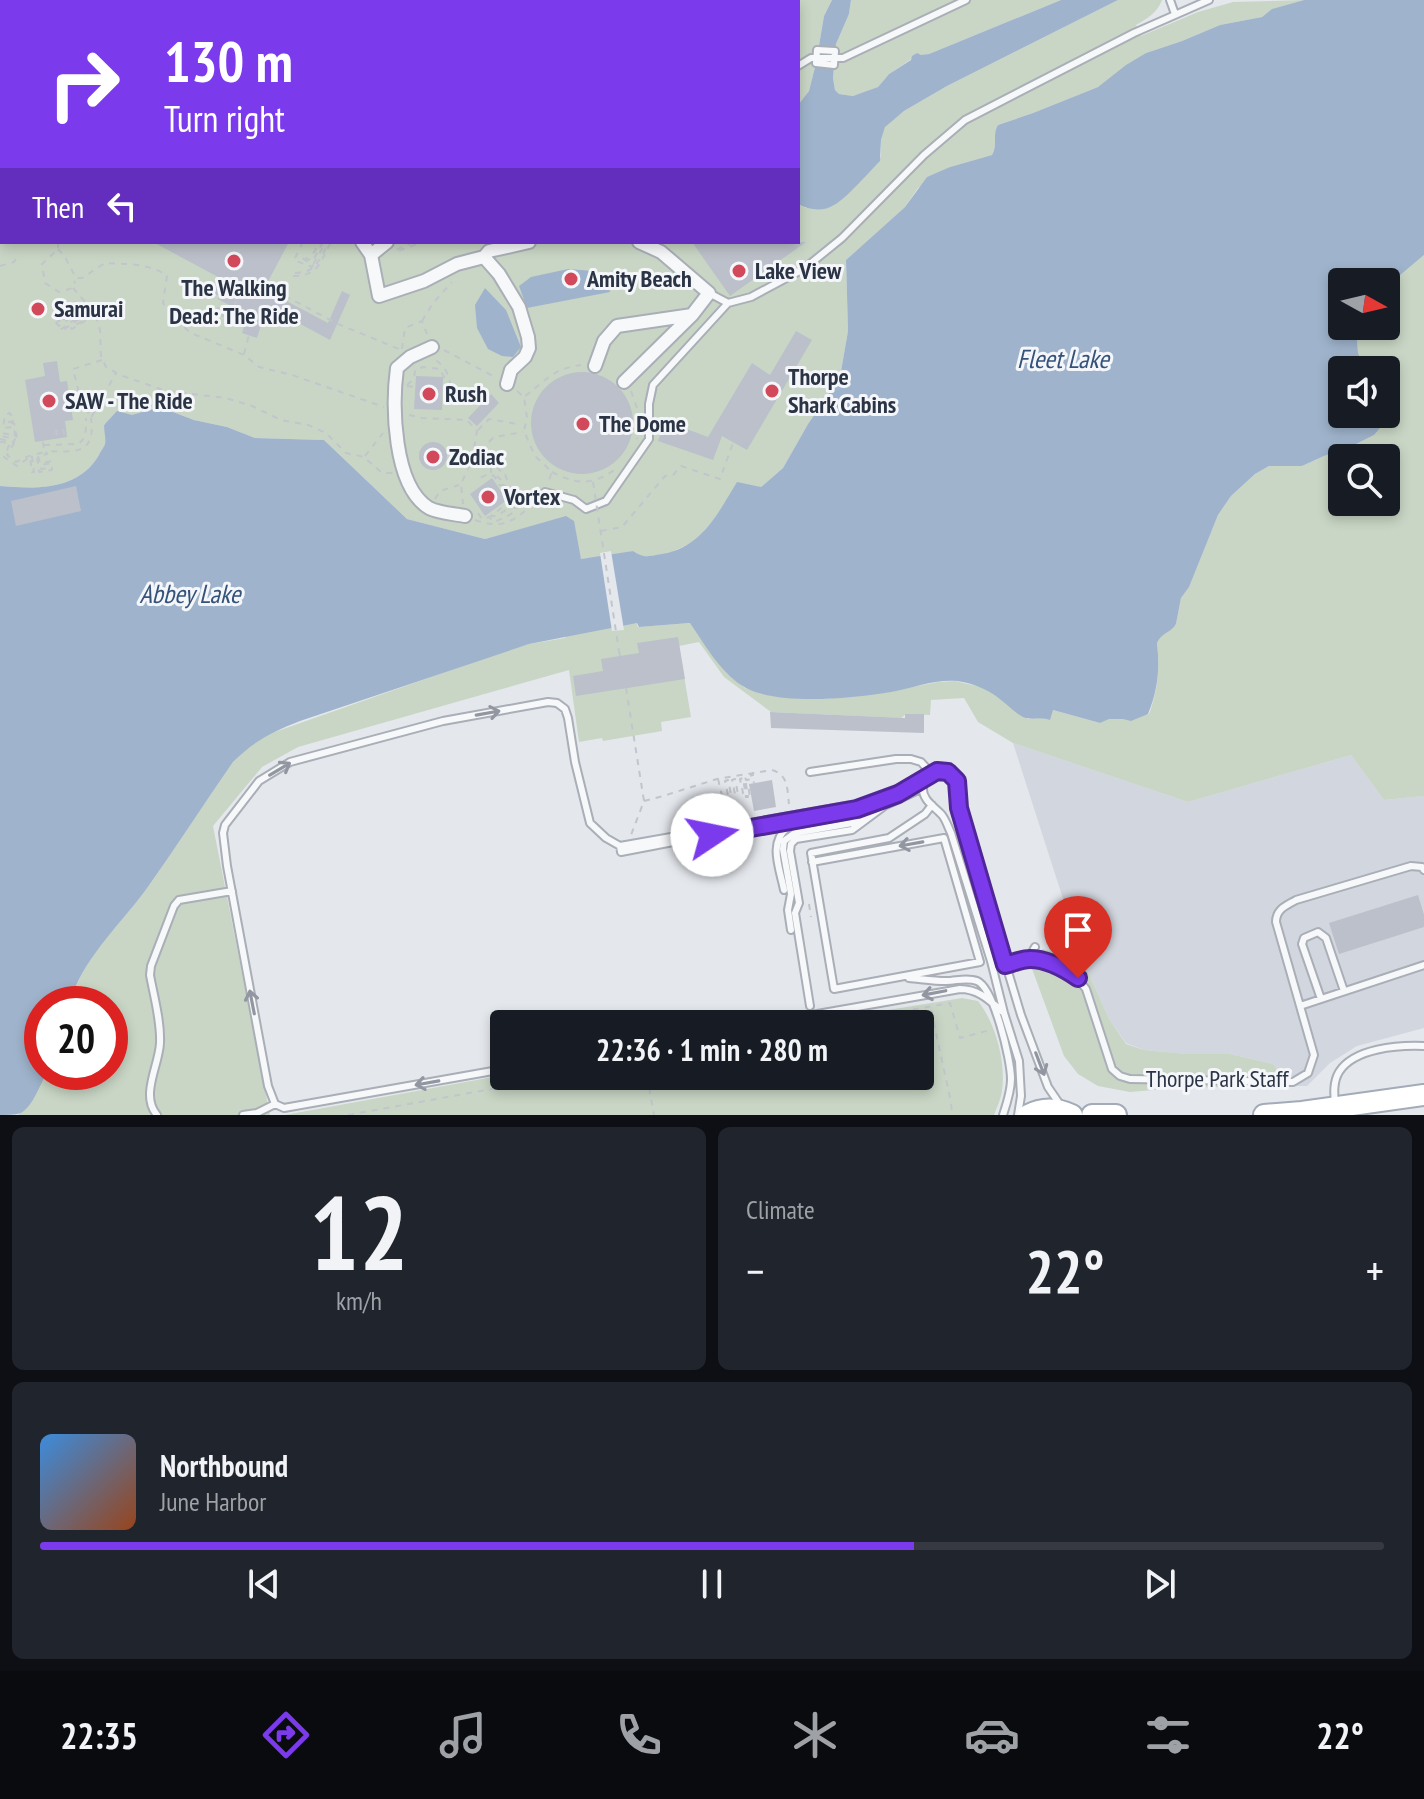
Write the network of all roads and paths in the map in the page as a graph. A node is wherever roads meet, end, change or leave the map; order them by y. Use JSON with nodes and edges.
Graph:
{"nodes":[{"id":1,"x":966,"y":0,"type":"edge"},
{"id":2,"x":1170,"y":0,"type":"edge"},
{"id":3,"x":1209,"y":0,"type":"edge"},
{"id":4,"x":1175,"y":14,"type":"junction"},
{"id":5,"x":817,"y":58,"type":"junction"},
{"id":6,"x":834,"y":59,"type":"junction"},
{"id":7,"x":800,"y":64,"type":"edge"},
{"id":8,"x":58,"y":244,"type":"edge"},
{"id":9,"x":302,"y":244,"type":"edge"},
{"id":10,"x":319,"y":244,"type":"edge"},
{"id":11,"x":322,"y":244,"type":"edge"},
{"id":12,"x":327,"y":244,"type":"edge"},
{"id":13,"x":327,"y":244,"type":"edge"},
{"id":14,"x":363,"y":244,"type":"edge"},
{"id":15,"x":385,"y":244,"type":"edge"},
{"id":16,"x":409,"y":244,"type":"edge"},
{"id":17,"x":417,"y":244,"type":"edge"},
{"id":18,"x":518,"y":244,"type":"edge"},
{"id":19,"x":643,"y":244,"type":"edge"},
{"id":20,"x":58,"y":249,"type":"junction"},
{"id":21,"x":486,"y":250,"type":"edge"},
{"id":22,"x":371,"y":255,"type":"junction"},
{"id":23,"x":17,"y":257,"type":"dead end"},
{"id":24,"x":0,"y":266,"type":"edge"},
{"id":25,"x":294,"y":275,"type":"dead end"},
{"id":26,"x":76,"y":278,"type":"junction"},
{"id":27,"x":453,"y":280,"type":"dead end"},
{"id":28,"x":73,"y":288,"type":"junction"},
{"id":29,"x":274,"y":290,"type":"dead end"},
{"id":30,"x":709,"y":293,"type":"junction"},
{"id":31,"x":82,"y":297,"type":"junction"},
{"id":32,"x":236,"y":301,"type":"dead end"},
{"id":33,"x":728,"y":303,"type":"junction"},
{"id":34,"x":61,"y":305,"type":"dead end"},
{"id":35,"x":692,"y":315,"type":"junction"},
{"id":36,"x":237,"y":320,"type":"dead end"},
{"id":37,"x":422,"y":321,"type":"junction"},
{"id":38,"x":249,"y":335,"type":"dead end"},
{"id":39,"x":432,"y":347,"type":"junction"},
{"id":40,"x":244,"y":355,"type":"junction"},
{"id":41,"x":103,"y":360,"type":"junction"},
{"id":42,"x":431,"y":361,"type":"dead end"},
{"id":43,"x":595,"y":366,"type":"joint"},
{"id":44,"x":116,"y":372,"type":"junction"},
{"id":45,"x":405,"y":379,"type":"dead end"},
{"id":46,"x":624,"y":382,"type":"joint"},
{"id":47,"x":507,"y":384,"type":"junction"},
{"id":48,"x":415,"y":386,"type":"dead end"},
{"id":49,"x":404,"y":389,"type":"junction"},
{"id":50,"x":524,"y":397,"type":"junction"},
{"id":51,"x":427,"y":410,"type":"dead end"},
{"id":52,"x":394,"y":414,"type":"junction"},
{"id":53,"x":86,"y":418,"type":"dead end"},
{"id":54,"x":91,"y":418,"type":"junction"},
{"id":55,"x":427,"y":418,"type":"junction"},
{"id":56,"x":517,"y":424,"type":"dead end"},
{"id":57,"x":477,"y":431,"type":"junction"},
{"id":58,"x":524,"y":431,"type":"junction"},
{"id":59,"x":637,"y":439,"type":"dead end"},
{"id":60,"x":0,"y":440,"type":"edge"},
{"id":61,"x":733,"y":443,"type":"dead end"},
{"id":62,"x":364,"y":457,"type":"junction"},
{"id":63,"x":472,"y":460,"type":"junction"},
{"id":64,"x":624,"y":462,"type":"dead end"},
{"id":65,"x":552,"y":472,"type":"junction"},
{"id":66,"x":405,"y":474,"type":"junction"},
{"id":67,"x":480,"y":478,"type":"dead end"},
{"id":68,"x":593,"y":482,"type":"junction"},
{"id":69,"x":461,"y":484,"type":"junction"},
{"id":70,"x":545,"y":492,"type":"junction"},
{"id":71,"x":430,"y":508,"type":"junction"},
{"id":72,"x":465,"y":516,"type":"junction"},
{"id":73,"x":601,"y":531,"type":"junction"},
{"id":74,"x":620,"y":656,"type":"dead end"},
{"id":75,"x":626,"y":688,"type":"dead end"},
{"id":76,"x":753,"y":772,"type":"junction"},
{"id":77,"x":810,"y":772,"type":"dead end"},
{"id":78,"x":929,"y":775,"type":"junction"},
{"id":79,"x":718,"y":778,"type":"junction"},
{"id":80,"x":754,"y":783,"type":"dead end"},
{"id":81,"x":923,"y":788,"type":"junction"},
{"id":82,"x":751,"y":796,"type":"dead end"},
{"id":83,"x":644,"y":801,"type":"junction"},
{"id":84,"x":874,"y":801,"type":"junction"},
{"id":85,"x":887,"y":804,"type":"junction"},
{"id":86,"x":932,"y":805,"type":"junction"},
{"id":87,"x":790,"y":810,"type":"dead end"},
{"id":88,"x":875,"y":810,"type":"junction"},
{"id":89,"x":631,"y":844,"type":"junction"},
{"id":90,"x":621,"y":849,"type":"junction"},
{"id":91,"x":812,"y":862,"type":"junction"},
{"id":92,"x":1424,"y":870,"type":"edge"},
{"id":93,"x":784,"y":890,"type":"dead end"},
{"id":94,"x":232,"y":891,"type":"junction"},
{"id":95,"x":791,"y":930,"type":"dead end"},
{"id":96,"x":1035,"y":947,"type":"dead end"},
{"id":97,"x":1028,"y":959,"type":"junction"},
{"id":98,"x":1005,"y":965,"type":"junction"},
{"id":99,"x":1424,"y":965,"type":"edge"},
{"id":100,"x":900,"y":977,"type":"junction"},
{"id":101,"x":1344,"y":991,"type":"junction"},
{"id":102,"x":1321,"y":999,"type":"junction"},
{"id":103,"x":993,"y":1004,"type":"junction"},
{"id":104,"x":810,"y":1006,"type":"dead end"},
{"id":105,"x":1300,"y":1006,"type":"junction"},
{"id":106,"x":841,"y":1010,"type":"edge"},
{"id":107,"x":911,"y":1010,"type":"edge"},
{"id":108,"x":1004,"y":1013,"type":"junction"},
{"id":109,"x":934,"y":1021,"type":"edge"},
{"id":110,"x":990,"y":1030,"type":"dead end"},
{"id":111,"x":1424,"y":1046,"type":"edge"},
{"id":112,"x":490,"y":1071,"type":"edge"},
{"id":113,"x":490,"y":1089,"type":"edge"},
{"id":114,"x":650,"y":1090,"type":"edge"},
{"id":115,"x":1424,"y":1095,"type":"edge"},
{"id":116,"x":275,"y":1104,"type":"junction"},
{"id":117,"x":1335,"y":1108,"type":"junction"},
{"id":118,"x":1068,"y":1113,"type":"edge"},
{"id":119,"x":157,"y":1115,"type":"edge"},
{"id":120,"x":243,"y":1115,"type":"edge"},
{"id":121,"x":348,"y":1115,"type":"edge"},
{"id":122,"x":654,"y":1115,"type":"edge"},
{"id":123,"x":952,"y":1115,"type":"edge"},
{"id":124,"x":1003,"y":1115,"type":"edge"},
{"id":125,"x":1018,"y":1115,"type":"edge"},
{"id":126,"x":1028,"y":1115,"type":"edge"},
{"id":127,"x":1092,"y":1115,"type":"edge"},
{"id":128,"x":1116,"y":1115,"type":"edge"},
{"id":129,"x":1264,"y":1115,"type":"edge"}],
"edges":[{"from":1,"to":6,"type":"lane"},
{"from":2,"to":4,"type":"lane"},
{"from":3,"to":4,"type":"lane"},
{"from":4,"to":33,"type":"lane"},
{"from":5,"to":6,"type":"lane"},
{"from":5,"to":6,"type":"lane"},
{"from":5,"to":7,"type":"lane"},
{"from":8,"to":20,"type":"path"},
{"from":9,"to":10,"type":"path"},
{"from":11,"to":12,"type":"path"},
{"from":13,"to":25,"type":"path"},
{"from":14,"to":22,"type":"street"},
{"from":15,"to":22,"type":"street"},
{"from":16,"to":17,"type":"path"},
{"from":18,"to":21,"type":"street"},
{"from":19,"to":30,"type":"street"},
{"from":20,"to":26,"type":"path"},
{"from":20,"to":28,"type":"path"},
{"from":21,"to":22,"type":"street"},
{"from":21,"to":47,"type":"street"},
{"from":23,"to":24,"type":"path"},
{"from":26,"to":28,"type":"path"},
{"from":26,"to":40,"type":"path"},
{"from":27,"to":37,"type":"path"},
{"from":28,"to":31,"type":"path"},
{"from":29,"to":37,"type":"path"},
{"from":30,"to":33,"type":"lane"},
{"from":30,"to":35,"type":"street"},
{"from":31,"to":34,"type":"path"},
{"from":31,"to":41,"type":"path"},
{"from":32,"to":36,"type":"path"},
{"from":33,"to":70,"type":"lane"},
{"from":35,"to":43,"type":"street"},
{"from":35,"to":46,"type":"street"},
{"from":37,"to":39,"type":"path"},
{"from":38,"to":40,"type":"path"},
{"from":39,"to":47,"type":"path"},
{"from":39,"to":49,"type":"street"},
{"from":40,"to":52,"type":"path"},
{"from":41,"to":44,"type":"path"},
{"from":41,"to":54,"type":"path"},
{"from":42,"to":49,"type":"path"},
{"from":43,"to":50,"type":"path"},
{"from":44,"to":54,"type":"path"},
{"from":44,"to":62,"type":"path"},
{"from":45,"to":49,"type":"path"},
{"from":46,"to":59,"type":"path"},
{"from":47,"to":50,"type":"path"},
{"from":48,"to":49,"type":"path"},
{"from":49,"to":52,"type":"street"},
{"from":50,"to":58,"type":"path"},
{"from":51,"to":55,"type":"path"},
{"from":52,"to":55,"type":"path"},
{"from":52,"to":62,"type":"path"},
{"from":52,"to":66,"type":"street"},
{"from":53,"to":60,"type":"path"},
{"from":54,"to":60,"type":"path"},
{"from":55,"to":57,"type":"path"},
{"from":56,"to":57,"type":"path"},
{"from":57,"to":63,"type":"path"},
{"from":58,"to":63,"type":"path"},
{"from":58,"to":65,"type":"path"},
{"from":61,"to":73,"type":"path"},
{"from":62,"to":66,"type":"path"},
{"from":63,"to":69,"type":"path"},
{"from":64,"to":68,"type":"path"},
{"from":65,"to":68,"type":"path"},
{"from":65,"to":70,"type":"path"},
{"from":66,"to":71,"type":"street"},
{"from":67,"to":72,"type":"path"},
{"from":68,"to":73,"type":"path","bridge":true},
{"from":69,"to":71,"type":"path"},
{"from":69,"to":72,"type":"path"},
{"from":70,"to":72,"type":"path"},
{"from":71,"to":72,"type":"street"},
{"from":73,"to":74,"type":"path","bridge":true},
{"from":75,"to":83,"type":"path"},
{"from":76,"to":79,"type":"path"},
{"from":76,"to":80,"type":"path"},
{"from":76,"to":87,"type":"path"},
{"from":77,"to":78,"type":"lane"},
{"from":78,"to":81,"type":"lane"},
{"from":78,"to":84,"type":"lane"},
{"from":78,"to":98,"type":"lane"},
{"from":79,"to":82,"type":"path"},
{"from":79,"to":83,"type":"path"},
{"from":81,"to":85,"type":"lane"},
{"from":81,"to":86,"type":"lane"},
{"from":83,"to":89,"type":"path"},
{"from":84,"to":89,"type":"lane"},
{"from":84,"to":90,"type":"lane"},
{"from":85,"to":88,"type":"lane"},
{"from":85,"to":104,"type":"lane"},
{"from":86,"to":91,"type":"lane"},
{"from":86,"to":108,"type":"lane"},
{"from":88,"to":93,"type":"lane"},
{"from":88,"to":95,"type":"lane"},
{"from":89,"to":90,"type":"lane"},
{"from":94,"to":90,"type":"lane","one_way":true},
{"from":91,"to":100,"type":"lane"},
{"from":100,"to":91,"type":"lane","one_way":true},
{"from":92,"to":105,"type":"lane"},
{"from":116,"to":94,"type":"lane","one_way":true},
{"from":94,"to":119,"type":"lane"},
{"from":96,"to":97,"type":"lane"},
{"from":97,"to":98,"type":"lane"},
{"from":97,"to":105,"type":"lane","name":"Thorpe Park Staff"},
{"from":98,"to":118,"type":"lane","one_way":true},
{"from":99,"to":101,"type":"lane"},
{"from":100,"to":103,"type":"lane"},
{"from":101,"to":102,"type":"lane"},
{"from":101,"to":102,"type":"lane"},
{"from":102,"to":105,"type":"lane"},
{"from":103,"to":106,"type":"lane","one_way":true},
{"from":103,"to":108,"type":"lane"},
{"from":103,"to":124,"type":"lane"},
{"from":107,"to":110,"type":"path"},
{"from":108,"to":125,"type":"lane"},
{"from":109,"to":123,"type":"path"},
{"from":111,"to":117,"type":"lane"},
{"from":112,"to":116,"type":"lane","one_way":true},
{"from":113,"to":121,"type":"path"},
{"from":114,"to":122,"type":"path"},
{"from":115,"to":117,"type":"main road"},
{"from":116,"to":120,"type":"lane"},
{"from":117,"to":129,"type":"main road"},
{"from":118,"to":126,"type":"main road"},
{"from":127,"to":128,"type":"main road"}]}
